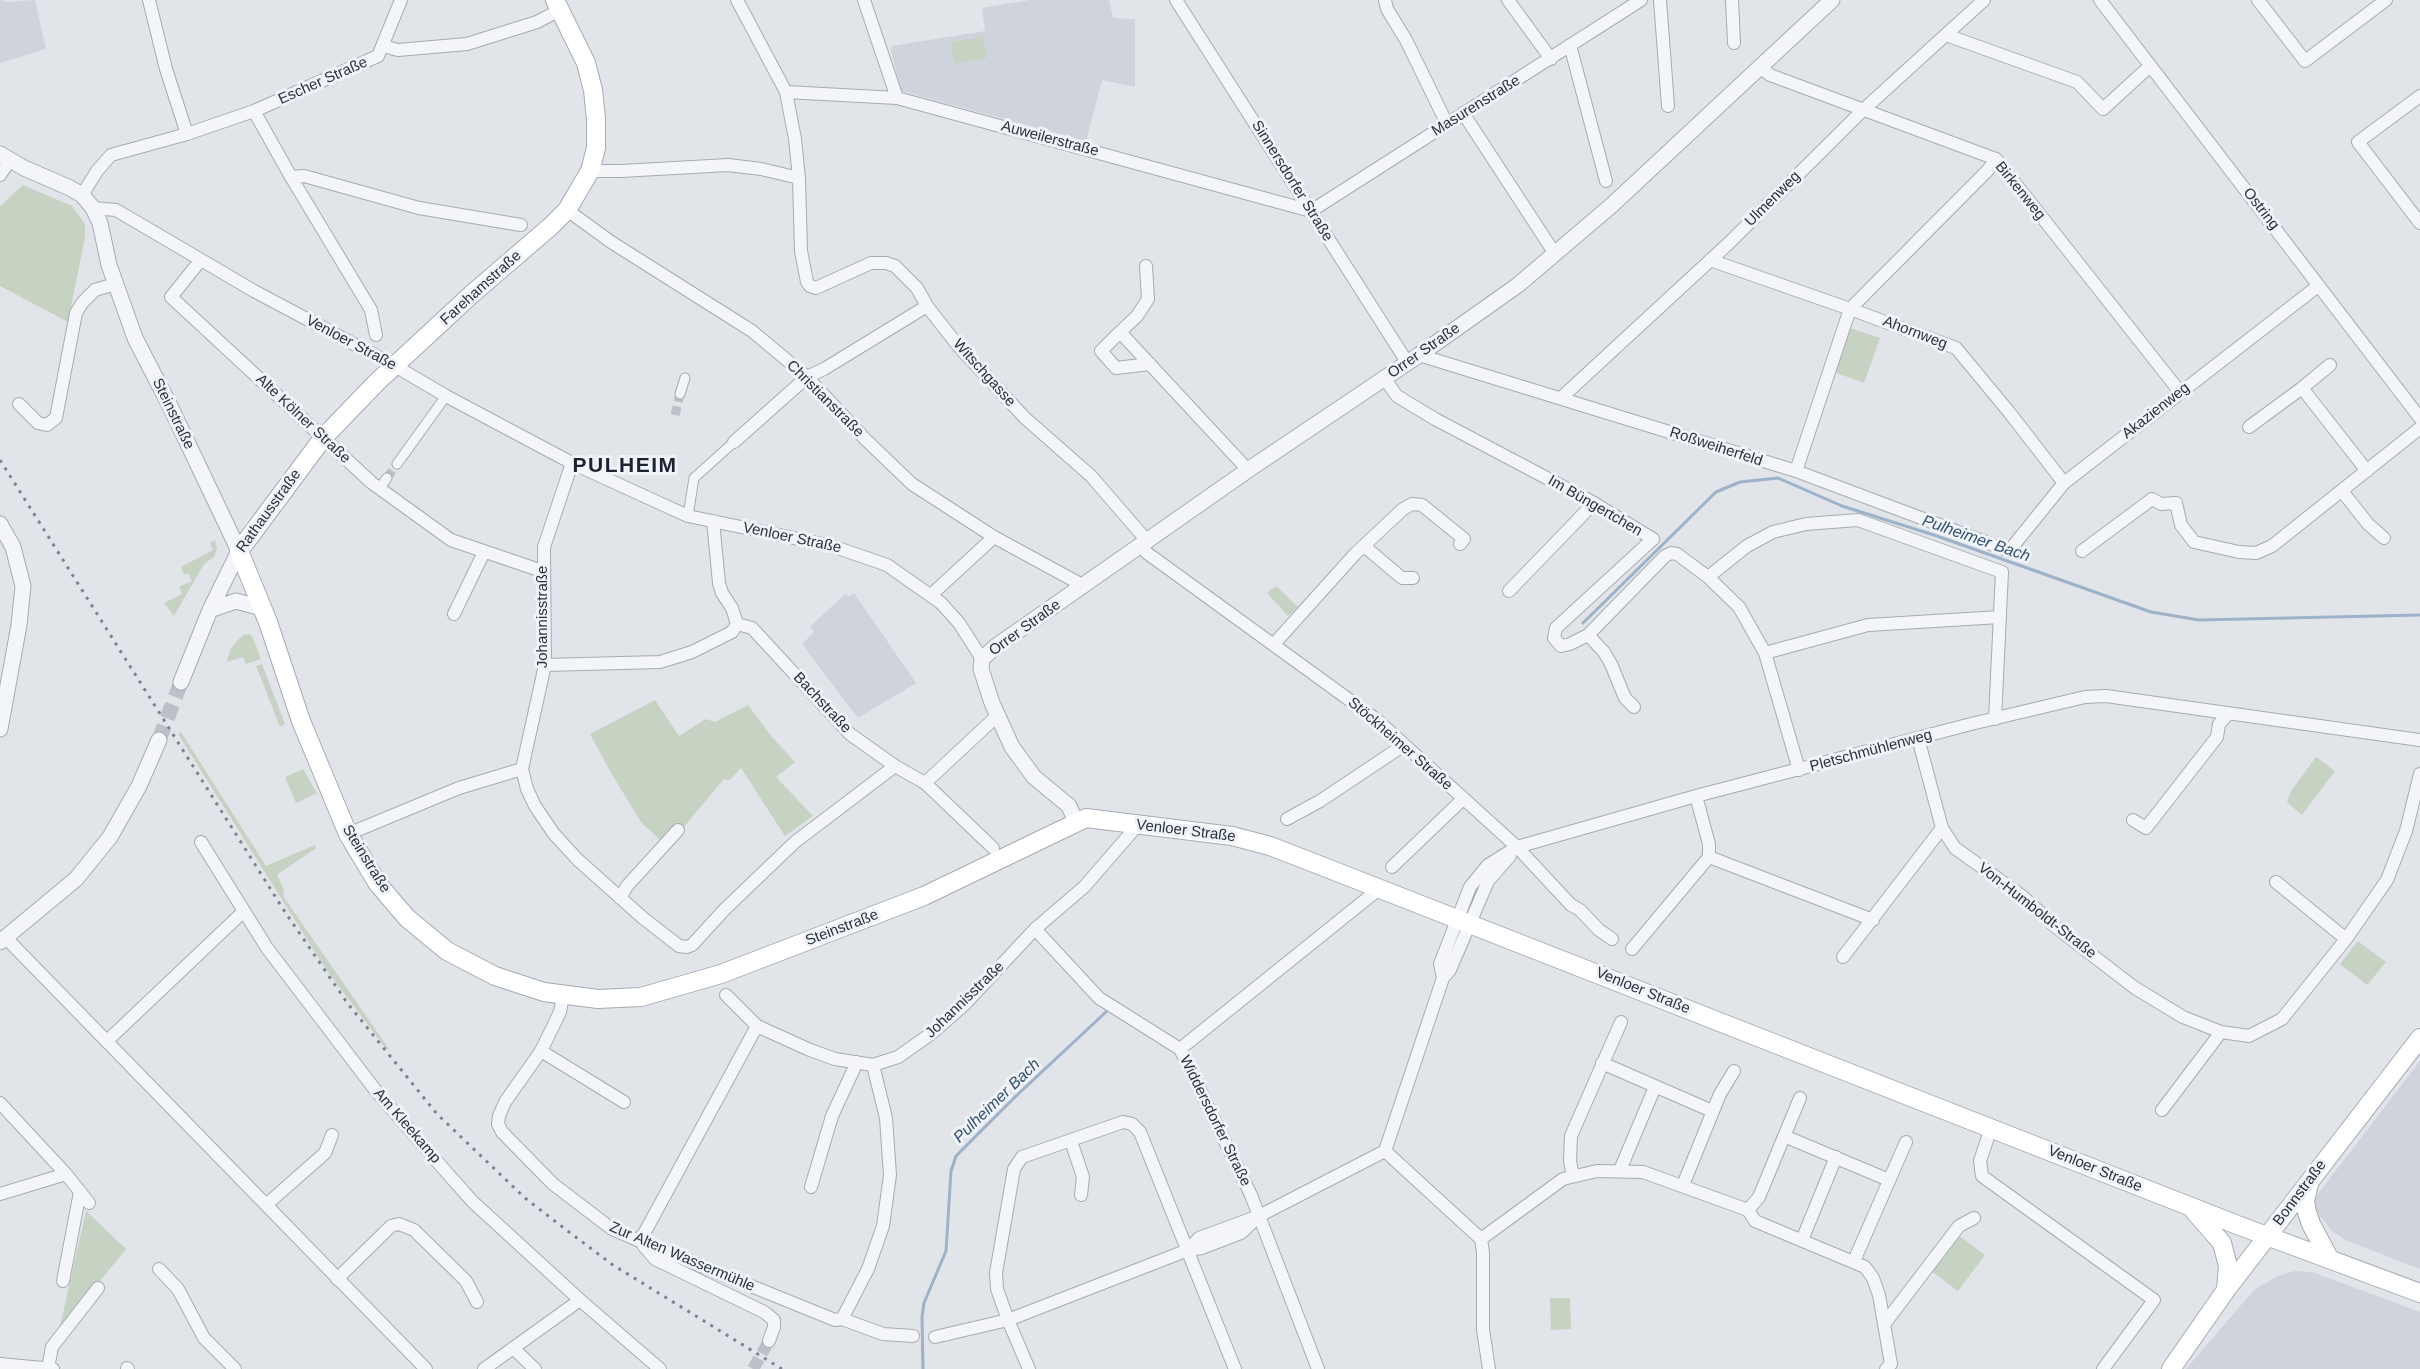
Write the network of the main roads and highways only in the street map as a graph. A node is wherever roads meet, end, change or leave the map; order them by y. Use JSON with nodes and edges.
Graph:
{"nodes":[{"id":1,"x":557,"y":5,"type":"edge"},
{"id":2,"x":395,"y":366,"type":"joint"},
{"id":3,"x":239,"y":552,"type":"joint"},
{"id":4,"x":1076,"y":822,"type":"joint"},
{"id":5,"x":2420,"y":1038,"type":"edge"},
{"id":6,"x":2310,"y":1179,"type":"junction"},
{"id":7,"x":2187,"y":1205,"type":"junction"},
{"id":8,"x":2267,"y":1236,"type":"junction"},
{"id":9,"x":2329,"y":1258,"type":"junction"},
{"id":10,"x":2226,"y":1290,"type":"junction"},
{"id":11,"x":2420,"y":1293,"type":"edge"},
{"id":12,"x":2169,"y":1369,"type":"edge"}],
"edges":[{"from":1,"to":2,"type":"main road","name":"Farehamstraße"},
{"from":2,"to":3,"type":"main road","name":"Rathausstraße"},
{"from":3,"to":4,"type":"main road","name":"Steinstraße"},
{"from":4,"to":7,"type":"main road","name":"Venloer Straße"},
{"from":5,"to":6,"type":"main road","name":"Bonnstraße"},
{"from":6,"to":8,"type":"main road","name":"Bonnstraße"},
{"from":6,"to":9,"type":"main road"},
{"from":7,"to":8,"type":"main road","name":"Venloer Straße"},
{"from":7,"to":10,"type":"main road"},
{"from":8,"to":9,"type":"main road","name":"Venloer Straße"},
{"from":8,"to":10,"type":"main road","name":"Bonnstraße"},
{"from":9,"to":11,"type":"main road","name":"Venloer Straße"},
{"from":10,"to":12,"type":"main road","name":"Bonnstraße"}]}
